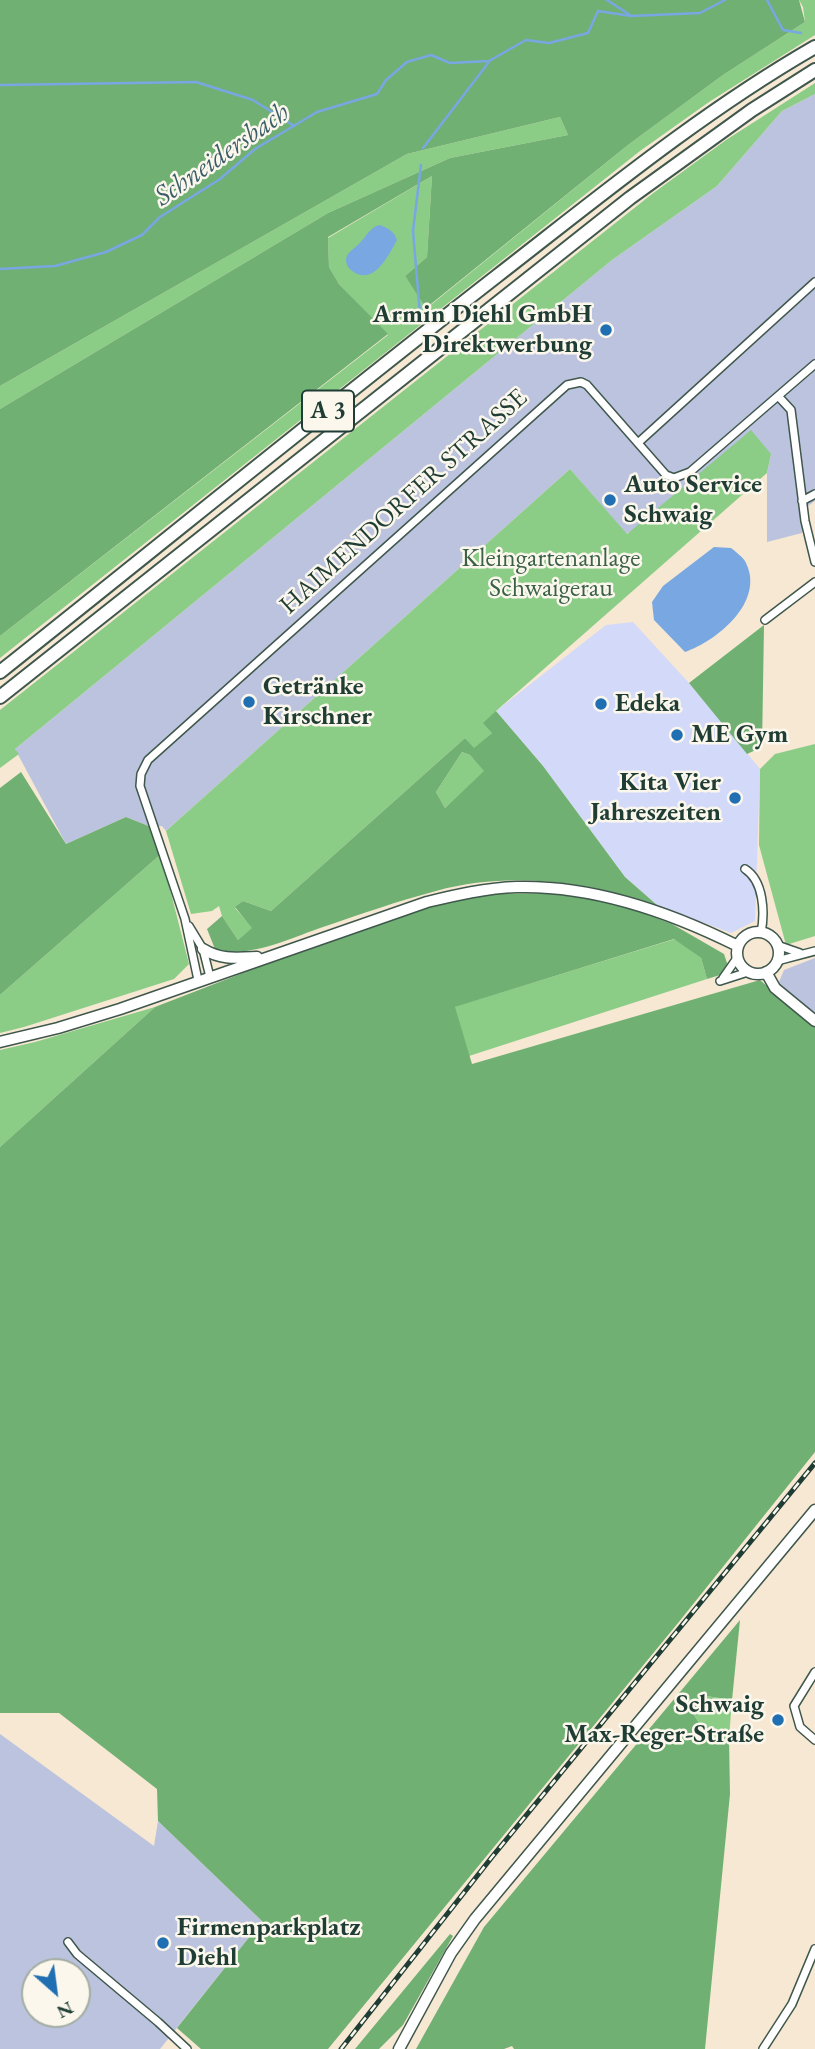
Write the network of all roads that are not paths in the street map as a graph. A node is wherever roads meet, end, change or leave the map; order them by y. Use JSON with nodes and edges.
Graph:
{"nodes":[{"id":1,"x":815,"y":47,"type":"edge"},
{"id":2,"x":815,"y":70,"type":"edge"},
{"id":3,"x":815,"y":282,"type":"edge"},
{"id":4,"x":815,"y":364,"type":"edge"},
{"id":5,"x":779,"y":396,"type":"junction"},
{"id":6,"x":639,"y":442,"type":"junction"},
{"id":7,"x":815,"y":494,"type":"edge"},
{"id":8,"x":802,"y":501,"type":"junction"},
{"id":9,"x":815,"y":562,"type":"edge"},
{"id":10,"x":815,"y":582,"type":"edge"},
{"id":11,"x":765,"y":620,"type":"dead end"},
{"id":12,"x":0,"y":673,"type":"edge"},
{"id":13,"x":0,"y":697,"type":"edge"},
{"id":14,"x":745,"y":869,"type":"dead end"},
{"id":15,"x":186,"y":919,"type":"junction"},
{"id":16,"x":761,"y":933,"type":"junction"},
{"id":17,"x":777,"y":945,"type":"junction"},
{"id":18,"x":738,"y":946,"type":"junction"},
{"id":19,"x":203,"y":949,"type":"junction"},
{"id":20,"x":815,"y":951,"type":"edge"},
{"id":21,"x":801,"y":953,"type":"junction"},
{"id":22,"x":271,"y":956,"type":"junction"},
{"id":23,"x":737,"y":958,"type":"junction"},
{"id":24,"x":778,"y":961,"type":"junction"},
{"id":25,"x":748,"y":972,"type":"junction"},
{"id":26,"x":766,"y":972,"type":"junction"},
{"id":27,"x":210,"y":976,"type":"junction"},
{"id":28,"x":198,"y":981,"type":"junction"},
{"id":29,"x":815,"y":1021,"type":"edge"},
{"id":30,"x":0,"y":1042,"type":"edge"},
{"id":31,"x":815,"y":1510,"type":"edge"},
{"id":32,"x":815,"y":1672,"type":"edge"},
{"id":33,"x":815,"y":1740,"type":"edge"},
{"id":34,"x":68,"y":1942,"type":"dead end"},
{"id":35,"x":815,"y":1949,"type":"edge"},
{"id":36,"x":415,"y":2019,"type":"junction"},
{"id":37,"x":400,"y":2048,"type":"edge"},
{"id":38,"x":187,"y":2049,"type":"edge"},
{"id":39,"x":390,"y":2049,"type":"edge"},
{"id":40,"x":763,"y":2049,"type":"edge"}],
"edges":[{"from":1,"to":12,"type":"highway","number":"A 3"},
{"from":2,"to":13,"type":"highway","number":"A 3"},
{"from":3,"to":6,"type":"street"},
{"from":4,"to":5,"type":"street","name":"HAIMENDORFER STRASSE"},
{"from":5,"to":6,"type":"street","name":"HAIMENDORFER STRASSE"},
{"from":5,"to":8,"type":"street"},
{"from":6,"to":15,"type":"street","name":"HAIMENDORFER STRASSE"},
{"from":7,"to":8,"type":"street"},
{"from":8,"to":9,"type":"street"},
{"from":10,"to":11,"type":"street"},
{"from":14,"to":16,"type":"street"},
{"from":15,"to":19,"type":"street","name":"HAIMENDORFER STRASSE"},
{"from":15,"to":28,"type":"street","name":"HAIMENDORFER STRASSE"},
{"from":16,"to":17,"type":"street"},
{"from":16,"to":18,"type":"street"},
{"from":17,"to":21,"type":"street"},
{"from":17,"to":24,"type":"street"},
{"from":18,"to":22,"type":"street"},
{"from":18,"to":23,"type":"street"},
{"from":19,"to":22,"type":"street"},
{"from":19,"to":27,"type":"street","name":"HAIMENDORFER STRASSE"},
{"from":20,"to":21,"type":"street"},
{"from":21,"to":24,"type":"street"},
{"from":22,"to":27,"type":"street"},
{"from":23,"to":25,"type":"street"},
{"from":23,"to":25,"type":"street"},
{"from":24,"to":26,"type":"street"},
{"from":25,"to":26,"type":"street"},
{"from":26,"to":29,"type":"street"},
{"from":27,"to":28,"type":"street"},
{"from":28,"to":30,"type":"street"},
{"from":31,"to":36,"type":"street"},
{"from":32,"to":33,"type":"street"},
{"from":34,"to":38,"type":"street"},
{"from":35,"to":40,"type":"street"},
{"from":36,"to":37,"type":"street"},
{"from":36,"to":39,"type":"street"}]}
